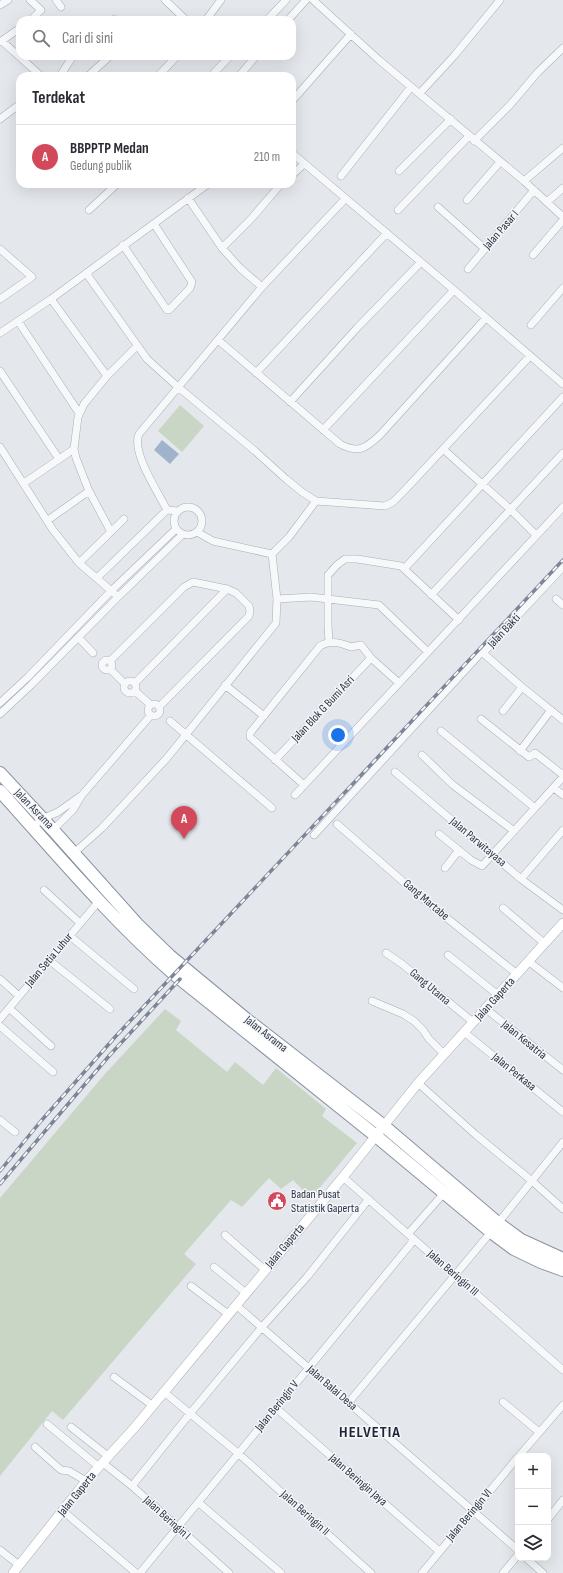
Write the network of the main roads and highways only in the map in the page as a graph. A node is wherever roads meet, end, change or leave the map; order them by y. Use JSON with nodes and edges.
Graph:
{"nodes":[{"id":1,"x":0,"y":773,"type":"edge"},
{"id":2,"x":0,"y":791,"type":"edge"},
{"id":3,"x":495,"y":1228,"type":"junction"},
{"id":4,"x":563,"y":1259,"type":"edge"},
{"id":5,"x":563,"y":1270,"type":"edge"}],
"edges":[{"from":1,"to":3,"type":"highway","name":"Jalan Asrama"},
{"from":2,"to":3,"type":"highway","name":"Jalan Asrama"},
{"from":3,"to":4,"type":"highway","name":"Jalan Asrama"},
{"from":3,"to":5,"type":"highway","name":"Jalan Asrama"}]}
